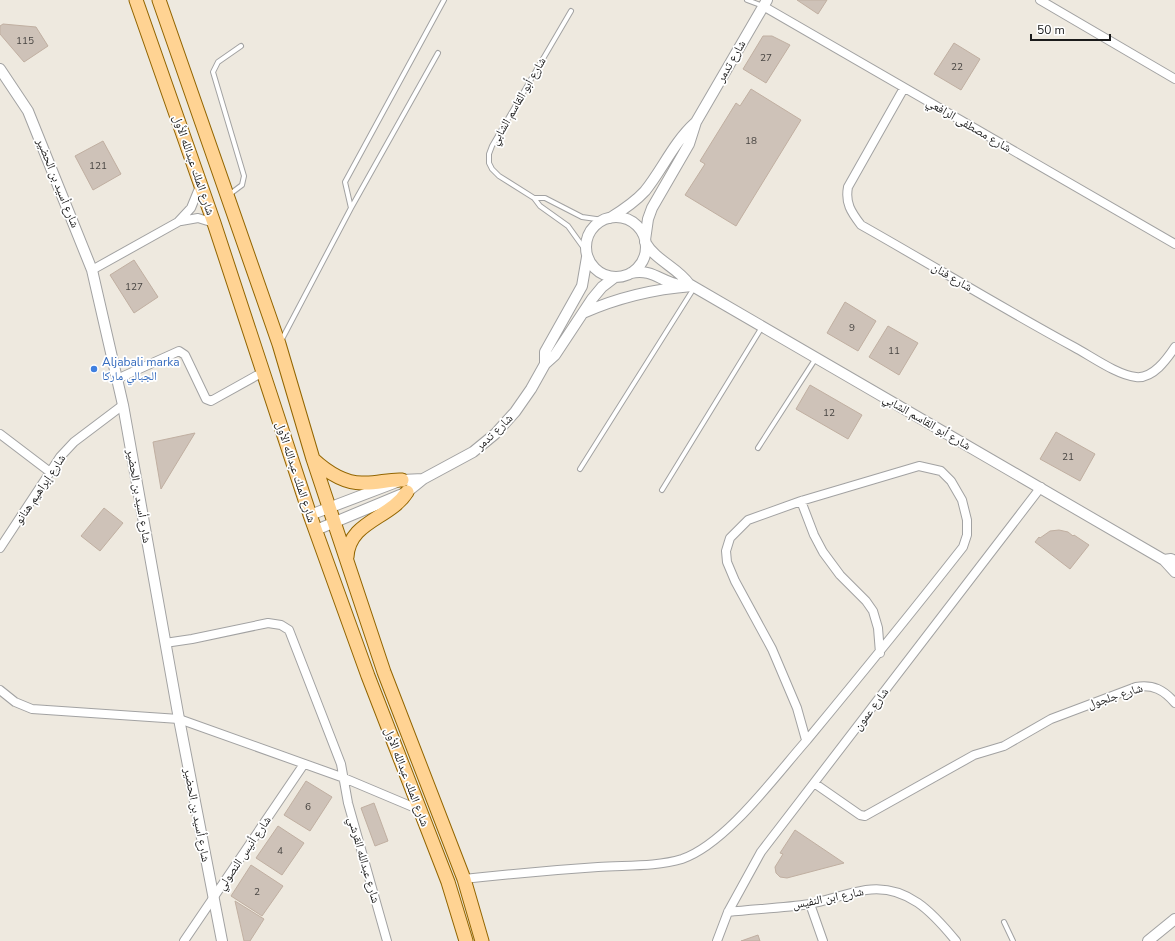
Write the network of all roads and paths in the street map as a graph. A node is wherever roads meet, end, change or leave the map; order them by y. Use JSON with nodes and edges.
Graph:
{"nodes":[{"id":1,"x":136,"y":0,"type":"edge"},
{"id":2,"x":160,"y":0,"type":"edge"},
{"id":3,"x":444,"y":0,"type":"edge"},
{"id":4,"x":747,"y":0,"type":"edge"},
{"id":5,"x":1040,"y":0,"type":"edge"},
{"id":6,"x":765,"y":3,"type":"edge"},
{"id":7,"x":571,"y":11,"type":"dead end"},
{"id":8,"x":175,"y":43,"type":"junction"},
{"id":9,"x":241,"y":46,"type":"dead end"},
{"id":10,"x":153,"y":50,"type":"junction"},
{"id":11,"x":438,"y":53,"type":"dead end"},
{"id":12,"x":0,"y":69,"type":"edge"},
{"id":13,"x":1175,"y":79,"type":"edge"},
{"id":14,"x":904,"y":88,"type":"junction"},
{"id":15,"x":696,"y":122,"type":"junction"},
{"id":16,"x":200,"y":183,"type":"junction"},
{"id":17,"x":228,"y":196,"type":"junction"},
{"id":18,"x":534,"y":198,"type":"junction"},
{"id":19,"x":351,"y":208,"type":"junction"},
{"id":20,"x":606,"y":219,"type":"junction"},
{"id":21,"x":178,"y":222,"type":"junction"},
{"id":22,"x":214,"y":223,"type":"junction"},
{"id":23,"x":645,"y":241,"type":"junction"},
{"id":24,"x":1175,"y":244,"type":"edge"},
{"id":25,"x":586,"y":253,"type":"junction"},
{"id":26,"x":92,"y":270,"type":"junction"},
{"id":27,"x":632,"y":273,"type":"junction"},
{"id":28,"x":615,"y":277,"type":"junction"},
{"id":29,"x":692,"y":286,"type":"junction"},
{"id":30,"x":583,"y":313,"type":"junction"},
{"id":31,"x":762,"y":326,"type":"junction"},
{"id":32,"x":279,"y":344,"type":"junction"},
{"id":33,"x":1175,"y":347,"type":"edge"},
{"id":34,"x":816,"y":358,"type":"junction"},
{"id":35,"x":545,"y":364,"type":"junction"},
{"id":36,"x":263,"y":372,"type":"junction"},
{"id":37,"x":117,"y":379,"type":"junction"},
{"id":38,"x":123,"y":406,"type":"junction"},
{"id":39,"x":0,"y":434,"type":"edge"},
{"id":40,"x":758,"y":448,"type":"dead end"},
{"id":41,"x":313,"y":459,"type":"junction"},
{"id":42,"x":580,"y":469,"type":"dead end"},
{"id":43,"x":50,"y":472,"type":"junction"},
{"id":44,"x":423,"y":479,"type":"junction"},
{"id":45,"x":402,"y":480,"type":"junction"},
{"id":46,"x":1041,"y":487,"type":"junction"},
{"id":47,"x":662,"y":490,"type":"dead end"},
{"id":48,"x":407,"y":492,"type":"junction"},
{"id":49,"x":800,"y":502,"type":"junction"},
{"id":50,"x":330,"y":508,"type":"junction"},
{"id":51,"x":310,"y":515,"type":"junction"},
{"id":52,"x":335,"y":522,"type":"junction"},
{"id":53,"x":316,"y":530,"type":"junction"},
{"id":54,"x":0,"y":548,"type":"edge"},
{"id":55,"x":347,"y":559,"type":"junction"},
{"id":56,"x":1164,"y":560,"type":"junction"},
{"id":57,"x":1175,"y":561,"type":"edge"},
{"id":58,"x":1175,"y":572,"type":"edge"},
{"id":59,"x":165,"y":643,"type":"junction"},
{"id":60,"x":880,"y":653,"type":"junction"},
{"id":61,"x":0,"y":690,"type":"edge"},
{"id":62,"x":1175,"y":703,"type":"edge"},
{"id":63,"x":179,"y":719,"type":"junction"},
{"id":64,"x":806,"y":740,"type":"junction"},
{"id":65,"x":304,"y":764,"type":"junction"},
{"id":66,"x":344,"y":778,"type":"junction"},
{"id":67,"x":814,"y":783,"type":"junction"},
{"id":68,"x":420,"y":810,"type":"junction"},
{"id":69,"x":464,"y":879,"type":"junction"},
{"id":70,"x":448,"y":882,"type":"junction"},
{"id":71,"x":213,"y":898,"type":"junction"},
{"id":72,"x":810,"y":904,"type":"junction"},
{"id":73,"x":728,"y":912,"type":"junction"},
{"id":74,"x":1175,"y":919,"type":"edge"},
{"id":75,"x":1004,"y":922,"type":"dead end"},
{"id":76,"x":184,"y":941,"type":"edge"},
{"id":77,"x":222,"y":941,"type":"edge"},
{"id":78,"x":387,"y":941,"type":"edge"},
{"id":79,"x":466,"y":941,"type":"edge"},
{"id":80,"x":482,"y":941,"type":"edge"},
{"id":81,"x":717,"y":941,"type":"edge"},
{"id":82,"x":823,"y":941,"type":"edge"},
{"id":83,"x":956,"y":941,"type":"edge"},
{"id":84,"x":1013,"y":941,"type":"edge"},
{"id":85,"x":1148,"y":941,"type":"edge"}],
"edges":[{"from":1,"to":10,"type":"main road","name":"شارع الملك عبدالله الأول"},
{"from":2,"to":8,"type":"main road","name":"شارع الملك عبدالله الأول"},
{"from":3,"to":19,"type":"lane"},
{"from":4,"to":6,"type":"lane"},
{"from":5,"to":13,"type":"street"},
{"from":6,"to":14,"type":"street","name":"شارع مصطفى الرافعي"},
{"from":6,"to":15,"type":"street","name":"شارع تدمر"},
{"from":7,"to":18,"type":"lane","name":"شارع أبو القاسم الشابي"},
{"from":8,"to":10,"type":"main road"},
{"from":8,"to":17,"type":"main road","name":"شارع الملك عبدالله الأول"},
{"from":9,"to":17,"type":"lane"},
{"from":10,"to":16,"type":"main road","name":"شارع الملك عبدالله الأول"},
{"from":11,"to":19,"type":"lane"},
{"from":12,"to":26,"type":"street","name":"شارع أسيد بن الحضير"},
{"from":14,"to":24,"type":"street","name":"شارع مصطفى الرافعي"},
{"from":14,"to":33,"type":"street","name":"شارع فنان"},
{"from":15,"to":20,"type":"street","name":"شارع تدمر"},
{"from":15,"to":23,"type":"street","name":"شارع تدمر"},
{"from":16,"to":21,"type":"street"},
{"from":16,"to":22,"type":"main road","name":"شارع الملك عبدالله الأول"},
{"from":17,"to":32,"type":"main road","name":"شارع الملك عبدالله الأول"},
{"from":18,"to":20,"type":"lane","name":"شارع أبو القاسم الشابي"},
{"from":18,"to":25,"type":"lane","name":"شارع أبو القاسم الشابي"},
{"from":19,"to":32,"type":"lane"},
{"from":20,"to":23,"type":"street"},
{"from":20,"to":25,"type":"street"},
{"from":21,"to":22,"type":"street"},
{"from":21,"to":26,"type":"street"},
{"from":22,"to":36,"type":"main road","name":"شارع الملك عبدالله الأول"},
{"from":23,"to":27,"type":"street"},
{"from":23,"to":29,"type":"street","name":"شارع أبو القاسم الشابي"},
{"from":25,"to":28,"type":"street"},
{"from":25,"to":35,"type":"street","name":"شارع تدمر"},
{"from":26,"to":37,"type":"street","name":"شارع أسيد بن الحضير"},
{"from":27,"to":28,"type":"street"},
{"from":27,"to":29,"type":"street","name":"شارع أبو القاسم الشابي"},
{"from":28,"to":30,"type":"street","name":"شارع تدمر"},
{"from":29,"to":30,"type":"street"},
{"from":29,"to":31,"type":"street","name":"شارع أبو القاسم الشابي"},
{"from":29,"to":42,"type":"lane"},
{"from":30,"to":35,"type":"street","name":"شارع تدمر"},
{"from":31,"to":34,"type":"street","name":"شارع أبو القاسم الشابي"},
{"from":31,"to":47,"type":"lane"},
{"from":32,"to":41,"type":"main road","name":"شارع الملك عبدالله الأول"},
{"from":34,"to":40,"type":"lane"},
{"from":34,"to":46,"type":"street","name":"شارع أبو القاسم الشابي"},
{"from":35,"to":44,"type":"street","name":"شارع تدمر"},
{"from":36,"to":37,"type":"street"},
{"from":36,"to":51,"type":"main road","name":"شارع الملك عبدالله الأول"},
{"from":37,"to":38,"type":"street","name":"شارع أسيد بن الحضير"},
{"from":38,"to":43,"type":"street","name":"شارع إبراهيم هنانو"},
{"from":38,"to":59,"type":"street","name":"شارع أسيد بن الحضير"},
{"from":39,"to":43,"type":"street"},
{"from":41,"to":45,"type":"main road"},
{"from":41,"to":50,"type":"main road","name":"شارع الملك عبدالله الأول"},
{"from":43,"to":54,"type":"street","name":"شارع إبراهيم هنانو"},
{"from":44,"to":45,"type":"street","name":"شارع تدمر"},
{"from":44,"to":48,"type":"street","name":"شارع تدمر"},
{"from":45,"to":50,"type":"street","name":"شارع تدمر"},
{"from":46,"to":56,"type":"street","name":"شارع أبو القاسم الشابي"},
{"from":46,"to":67,"type":"street","name":"شارع عمون"},
{"from":48,"to":52,"type":"street","name":"شارع تدمر"},
{"from":48,"to":55,"type":"main road"},
{"from":49,"to":60,"type":"street"},
{"from":49,"to":60,"type":"street"},
{"from":49,"to":64,"type":"street"},
{"from":50,"to":51,"type":"street","name":"شارع تدمر"},
{"from":50,"to":52,"type":"main road","name":"شارع الملك عبدالله الأول"},
{"from":51,"to":53,"type":"main road","name":"شارع الملك عبدالله الأول"},
{"from":52,"to":53,"type":"street","name":"شارع تدمر"},
{"from":52,"to":55,"type":"main road","name":"شارع الملك عبدالله الأول"},
{"from":53,"to":68,"type":"main road","name":"شارع الملك عبدالله الأول"},
{"from":55,"to":69,"type":"main road","name":"شارع الملك عبدالله الأول"},
{"from":56,"to":57,"type":"street","name":"شارع أبو القاسم الشابي"},
{"from":56,"to":58,"type":"street","name":"شارع أبو القاسم الشابي"},
{"from":59,"to":63,"type":"street","name":"شارع أسيد بن الحضير"},
{"from":59,"to":66,"type":"street","name":"شارع عبدالله القرشي"},
{"from":60,"to":64,"type":"street"},
{"from":61,"to":63,"type":"street"},
{"from":62,"to":67,"type":"street","name":"شارع جلجول"},
{"from":63,"to":65,"type":"street"},
{"from":63,"to":71,"type":"street","name":"شارع أسيد بن الحضير"},
{"from":64,"to":69,"type":"street"},
{"from":65,"to":66,"type":"street"},
{"from":65,"to":71,"type":"street","name":"شارع أنيس النصولي"},
{"from":66,"to":68,"type":"street"},
{"from":66,"to":78,"type":"street","name":"شارع عبدالله القرشي"},
{"from":67,"to":73,"type":"street","name":"شارع عمون"},
{"from":68,"to":70,"type":"main road","name":"شارع الملك عبدالله الأول"},
{"from":69,"to":70,"type":"main road"},
{"from":69,"to":80,"type":"main road","name":"شارع الملك عبدالله الأول"},
{"from":70,"to":79,"type":"main road","name":"شارع الملك عبدالله الأول"},
{"from":71,"to":76,"type":"street","name":"شارع أنيس النصولي"},
{"from":71,"to":77,"type":"street","name":"شارع أسيد بن الحضير"},
{"from":72,"to":73,"type":"street","name":"شارع ابن النفيس"},
{"from":72,"to":82,"type":"street"},
{"from":72,"to":83,"type":"street","name":"شارع ابن النفيس"},
{"from":73,"to":81,"type":"street","name":"شارع عمون"},
{"from":74,"to":85,"type":"street"},
{"from":75,"to":84,"type":"lane"}]}
